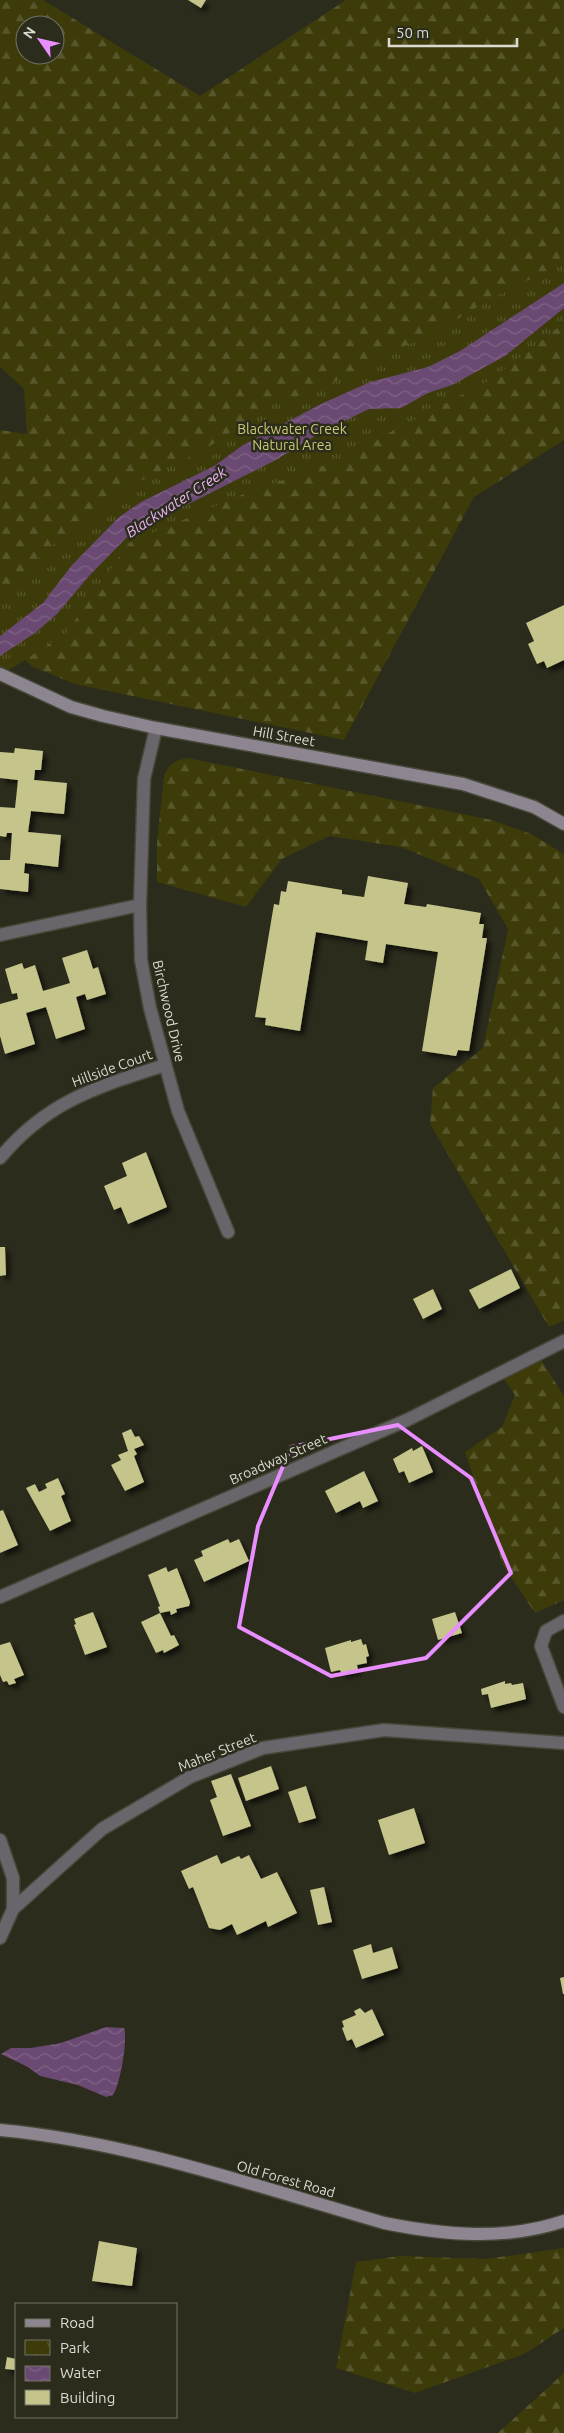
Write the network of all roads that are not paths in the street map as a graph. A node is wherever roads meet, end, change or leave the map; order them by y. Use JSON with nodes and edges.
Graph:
{"nodes":[{"id":1,"x":0,"y":674,"type":"edge"},
{"id":2,"x":156,"y":728,"type":"junction"},
{"id":3,"x":564,"y":824,"type":"edge"},
{"id":4,"x":140,"y":905,"type":"junction"},
{"id":5,"x":0,"y":935,"type":"edge"},
{"id":6,"x":165,"y":1065,"type":"junction"},
{"id":7,"x":0,"y":1158,"type":"edge"},
{"id":8,"x":228,"y":1232,"type":"dead end"},
{"id":9,"x":564,"y":1341,"type":"edge"},
{"id":10,"x":0,"y":1597,"type":"edge"},
{"id":11,"x":564,"y":1622,"type":"edge"},
{"id":12,"x":564,"y":1706,"type":"edge"},
{"id":13,"x":564,"y":1744,"type":"edge"},
{"id":14,"x":0,"y":1840,"type":"edge"},
{"id":15,"x":13,"y":1909,"type":"junction"},
{"id":16,"x":0,"y":1938,"type":"edge"},
{"id":17,"x":0,"y":2130,"type":"edge"},
{"id":18,"x":564,"y":2221,"type":"edge"}],
"edges":[{"from":1,"to":2,"type":"street","name":"Hill Street"},
{"from":2,"to":3,"type":"street","name":"Hill Street"},
{"from":2,"to":4,"type":"street","name":"Birchwood Drive"},
{"from":4,"to":5,"type":"street"},
{"from":4,"to":6,"type":"street","name":"Birchwood Drive"},
{"from":6,"to":7,"type":"street","name":"Hillside Court"},
{"from":6,"to":8,"type":"street","name":"Birchwood Drive"},
{"from":9,"to":10,"type":"street","name":"Broadway Street"},
{"from":11,"to":12,"type":"street"},
{"from":13,"to":15,"type":"street","name":"Maher Street"},
{"from":14,"to":15,"type":"street"},
{"from":15,"to":16,"type":"street"},
{"from":17,"to":18,"type":"street","name":"Old Forest Road"}]}
